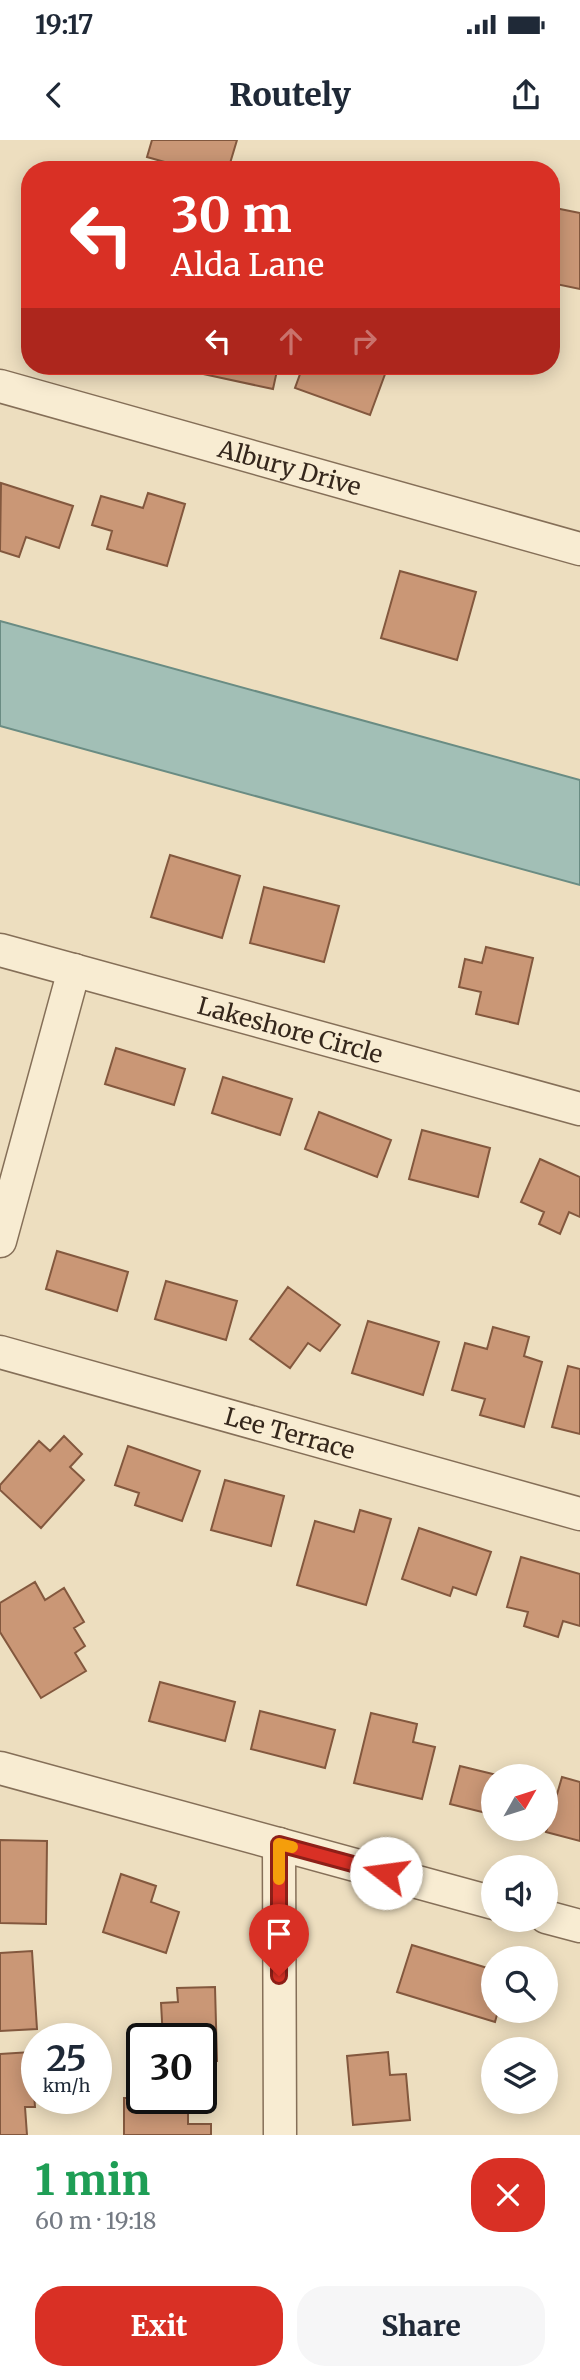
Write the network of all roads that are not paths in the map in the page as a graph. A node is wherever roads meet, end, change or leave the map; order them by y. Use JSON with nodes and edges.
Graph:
{"nodes":[{"id":1,"x":0,"y":386,"type":"edge"},
{"id":2,"x":580,"y":549,"type":"edge"},
{"id":3,"x":0,"y":950,"type":"edge"},
{"id":4,"x":74,"y":970,"type":"junction"},
{"id":5,"x":580,"y":1109,"type":"edge"},
{"id":6,"x":0,"y":1241,"type":"edge"},
{"id":7,"x":0,"y":1352,"type":"edge"},
{"id":8,"x":580,"y":1514,"type":"edge"},
{"id":9,"x":0,"y":1768,"type":"edge"},
{"id":10,"x":279,"y":1844,"type":"junction"},
{"id":11,"x":481,"y":1899,"type":"edge"},
{"id":12,"x":558,"y":1920,"type":"edge"},
{"id":13,"x":580,"y":1926,"type":"edge"},
{"id":14,"x":280,"y":2135,"type":"edge"}],
"edges":[{"from":1,"to":2,"type":"street","name":"Albury Drive"},
{"from":3,"to":4,"type":"street","name":"Lakeshore Circle"},
{"from":4,"to":5,"type":"street","name":"Lakeshore Circle"},
{"from":4,"to":6,"type":"street"},
{"from":7,"to":8,"type":"street","name":"Lee Terrace"},
{"from":9,"to":10,"type":"street"},
{"from":10,"to":11,"type":"street"},
{"from":10,"to":14,"type":"street"},
{"from":12,"to":13,"type":"street"}]}
